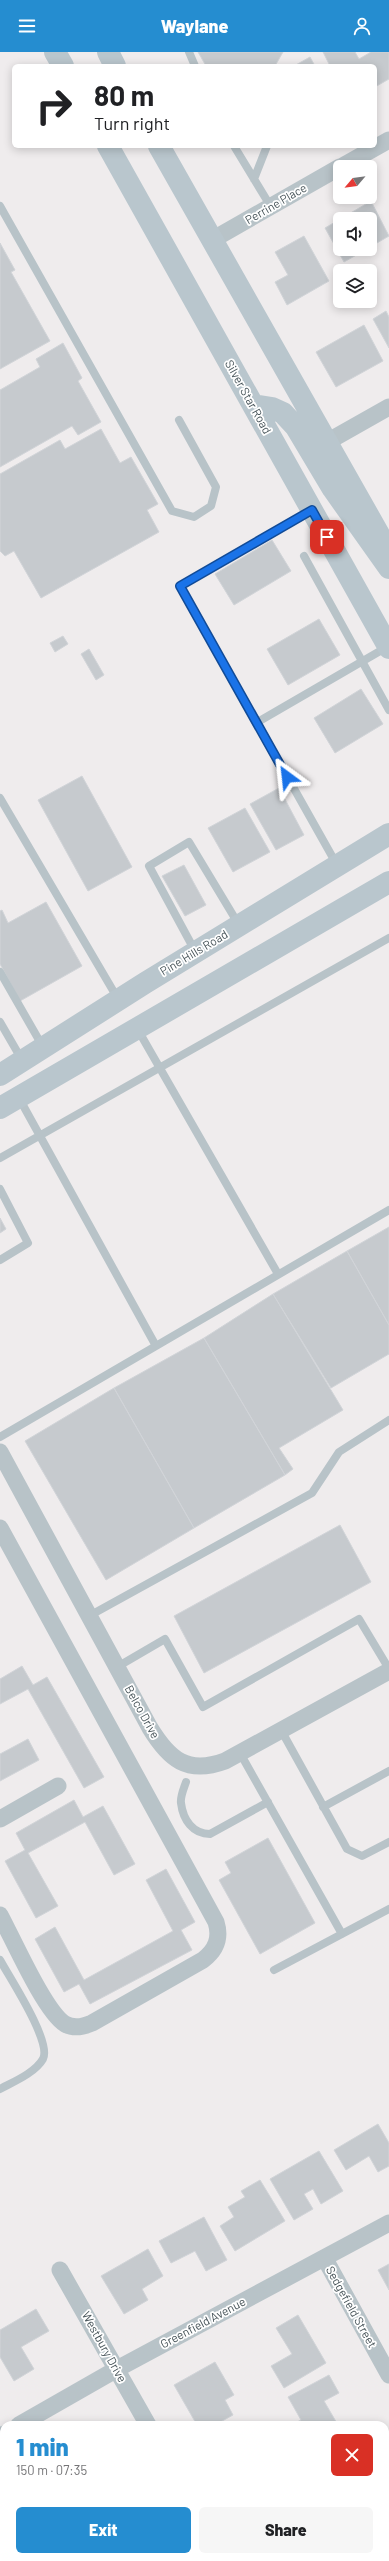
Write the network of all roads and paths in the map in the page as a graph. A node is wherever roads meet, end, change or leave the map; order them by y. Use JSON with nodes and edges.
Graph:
{"nodes":[{"id":1,"x":55,"y":52,"type":"edge"},
{"id":2,"x":108,"y":52,"type":"edge"},
{"id":3,"x":189,"y":52,"type":"edge"},
{"id":4,"x":62,"y":64,"type":"edge"},
{"id":5,"x":114,"y":64,"type":"edge"},
{"id":6,"x":195,"y":64,"type":"edge"},
{"id":7,"x":389,"y":140,"type":"edge"},
{"id":8,"x":377,"y":145,"type":"edge"},
{"id":9,"x":109,"y":148,"type":"edge"},
{"id":10,"x":160,"y":148,"type":"edge"},
{"id":11,"x":235,"y":148,"type":"edge"},
{"id":12,"x":266,"y":148,"type":"edge"},
{"id":13,"x":370,"y":148,"type":"edge"},
{"id":14,"x":351,"y":160,"type":"edge"},
{"id":15,"x":333,"y":171,"type":"edge"},
{"id":16,"x":254,"y":179,"type":"junction"},
{"id":17,"x":0,"y":206,"type":"edge"},
{"id":18,"x":271,"y":207,"type":"junction"},
{"id":19,"x":212,"y":240,"type":"junction"},
{"id":20,"x":253,"y":405,"type":"junction"},
{"id":21,"x":389,"y":407,"type":"edge"},
{"id":22,"x":179,"y":420,"type":"dead end"},
{"id":23,"x":327,"y":442,"type":"junction"},
{"id":24,"x":312,"y":510,"type":"junction"},
{"id":25,"x":389,"y":552,"type":"edge"},
{"id":26,"x":304,"y":556,"type":"dead end"},
{"id":27,"x":389,"y":568,"type":"edge"},
{"id":28,"x":388,"y":647,"type":"edge"},
{"id":29,"x":362,"y":661,"type":"junction"},
{"id":30,"x":389,"y":710,"type":"edge"},
{"id":31,"x":256,"y":723,"type":"junction"},
{"id":32,"x":0,"y":798,"type":"edge"},
{"id":33,"x":389,"y":834,"type":"edge"},
{"id":34,"x":337,"y":866,"type":"junction"},
{"id":35,"x":388,"y":884,"type":"edge"},
{"id":36,"x":239,"y":926,"type":"junction"},
{"id":37,"x":389,"y":938,"type":"edge"},
{"id":38,"x":196,"y":952,"type":"junction"},
{"id":39,"x":0,"y":972,"type":"edge"},
{"id":40,"x":118,"y":1000,"type":"junction"},
{"id":41,"x":0,"y":1022,"type":"edge"},
{"id":42,"x":138,"y":1030,"type":"junction"},
{"id":43,"x":44,"y":1048,"type":"junction"},
{"id":44,"x":23,"y":1061,"type":"junction"},
{"id":45,"x":161,"y":1068,"type":"junction"},
{"id":46,"x":0,"y":1075,"type":"edge"},
{"id":47,"x":19,"y":1097,"type":"junction"},
{"id":48,"x":0,"y":1108,"type":"edge"},
{"id":49,"x":40,"y":1136,"type":"junction"},
{"id":50,"x":0,"y":1158,"type":"edge"},
{"id":51,"x":0,"y":1189,"type":"edge"},
{"id":52,"x":389,"y":1210,"type":"edge"},
{"id":53,"x":0,"y":1260,"type":"edge"},
{"id":54,"x":278,"y":1274,"type":"junction"},
{"id":55,"x":156,"y":1346,"type":"junction"},
{"id":56,"x":389,"y":1420,"type":"edge"},
{"id":57,"x":0,"y":1436,"type":"edge"},
{"id":58,"x":0,"y":1452,"type":"edge"},
{"id":59,"x":5,"y":1474,"type":"edge"},
{"id":60,"x":0,"y":1528,"type":"edge"},
{"id":61,"x":89,"y":1616,"type":"junction"},
{"id":62,"x":117,"y":1667,"type":"junction"},
{"id":63,"x":389,"y":1670,"type":"edge"},
{"id":64,"x":281,"y":1730,"type":"junction"},
{"id":65,"x":240,"y":1753,"type":"junction"},
{"id":66,"x":389,"y":1771,"type":"edge"},
{"id":67,"x":186,"y":1782,"type":"dead end"},
{"id":68,"x":58,"y":1786,"type":"dead end"},
{"id":69,"x":268,"y":1802,"type":"junction"},
{"id":70,"x":323,"y":1807,"type":"junction"},
{"id":71,"x":0,"y":1819,"type":"edge"},
{"id":72,"x":389,"y":1842,"type":"edge"},
{"id":73,"x":389,"y":1909,"type":"edge"},
{"id":74,"x":0,"y":1915,"type":"edge"},
{"id":75,"x":342,"y":1934,"type":"junction"},
{"id":76,"x":0,"y":1960,"type":"edge"},
{"id":77,"x":274,"y":1970,"type":"dead end"},
{"id":78,"x":0,"y":2089,"type":"edge"},
{"id":79,"x":389,"y":2223,"type":"edge"},
{"id":80,"x":325,"y":2259,"type":"junction"},
{"id":81,"x":60,"y":2270,"type":"dead end"},
{"id":82,"x":117,"y":2369,"type":"junction"},
{"id":83,"x":389,"y":2375,"type":"edge"},
{"id":84,"x":26,"y":2421,"type":"edge"},
{"id":85,"x":146,"y":2421,"type":"edge"}],
"edges":[{"from":1,"to":4,"type":"main road"},
{"from":2,"to":5,"type":"main road"},
{"from":3,"to":6,"type":"lane"},
{"from":7,"to":8,"type":"street","name":"Perrine Place"},
{"from":9,"to":20,"type":"main road","name":"Silver Star Road"},
{"from":10,"to":19,"type":"main road"},
{"from":11,"to":16,"type":"lane"},
{"from":12,"to":16,"type":"lane"},
{"from":13,"to":14,"type":"street","name":"Perrine Place"},
{"from":15,"to":18,"type":"street","name":"Perrine Place"},
{"from":16,"to":18,"type":"lane"},
{"from":17,"to":22,"type":"lane"},
{"from":18,"to":19,"type":"street","name":"Perrine Place"},
{"from":19,"to":23,"type":"main road"},
{"from":20,"to":24,"type":"main road","name":"Silver Star Road"},
{"from":20,"to":27,"type":"main road"},
{"from":21,"to":23,"type":"street"},
{"from":23,"to":25,"type":"main road"},
{"from":24,"to":28,"type":"main road","name":"Silver Star Road"},
{"from":24,"to":31,"type":"lane"},
{"from":26,"to":29,"type":"lane"},
{"from":28,"to":29,"type":"lane"},
{"from":29,"to":30,"type":"lane"},
{"from":29,"to":31,"type":"lane"},
{"from":31,"to":34,"type":"lane"},
{"from":32,"to":40,"type":"lane"},
{"from":33,"to":34,"type":"main road","name":"Pine Hills Road"},
{"from":34,"to":36,"type":"main road","name":"Pine Hills Road"},
{"from":35,"to":42,"type":"main road"},
{"from":36,"to":38,"type":"main road","name":"Pine Hills Road"},
{"from":36,"to":38,"type":"lane"},
{"from":37,"to":45,"type":"lane"},
{"from":38,"to":40,"type":"main road","name":"Pine Hills Road"},
{"from":39,"to":43,"type":"lane"},
{"from":40,"to":43,"type":"main road","name":"Pine Hills Road"},
{"from":41,"to":44,"type":"lane"},
{"from":42,"to":45,"type":"lane"},
{"from":42,"to":47,"type":"main road"},
{"from":43,"to":44,"type":"main road","name":"Pine Hills Road"},
{"from":44,"to":46,"type":"main road","name":"Pine Hills Road"},
{"from":45,"to":49,"type":"lane"},
{"from":45,"to":54,"type":"lane"},
{"from":47,"to":48,"type":"main road"},
{"from":47,"to":49,"type":"lane"},
{"from":49,"to":50,"type":"lane"},
{"from":49,"to":55,"type":"lane"},
{"from":51,"to":53,"type":"lane"},
{"from":52,"to":54,"type":"lane"},
{"from":54,"to":55,"type":"lane"},
{"from":55,"to":57,"type":"lane"},
{"from":56,"to":61,"type":"lane"},
{"from":58,"to":59,"type":"street","name":"Belco Drive"},
{"from":59,"to":61,"type":"street","name":"Belco Drive"},
{"from":60,"to":74,"type":"street"},
{"from":61,"to":62,"type":"street","name":"Belco Drive"},
{"from":62,"to":63,"type":"lane"},
{"from":62,"to":65,"type":"street","name":"Belco Drive"},
{"from":63,"to":64,"type":"street","name":"Belco Drive"},
{"from":64,"to":65,"type":"street","name":"Belco Drive"},
{"from":64,"to":70,"type":"lane"},
{"from":65,"to":69,"type":"lane"},
{"from":66,"to":70,"type":"lane"},
{"from":67,"to":69,"type":"lane"},
{"from":68,"to":71,"type":"street"},
{"from":69,"to":75,"type":"lane"},
{"from":70,"to":72,"type":"lane"},
{"from":73,"to":75,"type":"lane"},
{"from":75,"to":77,"type":"lane"},
{"from":76,"to":78,"type":"lane"},
{"from":79,"to":80,"type":"street","name":"Greenfield Avenue"},
{"from":80,"to":82,"type":"street","name":"Greenfield Avenue"},
{"from":80,"to":83,"type":"street","name":"Sedgefield Street"},
{"from":81,"to":82,"type":"street","name":"Westbury Drive"},
{"from":82,"to":84,"type":"street","name":"Greenfield Avenue"},
{"from":82,"to":85,"type":"street","name":"Westbury Drive"}]}
